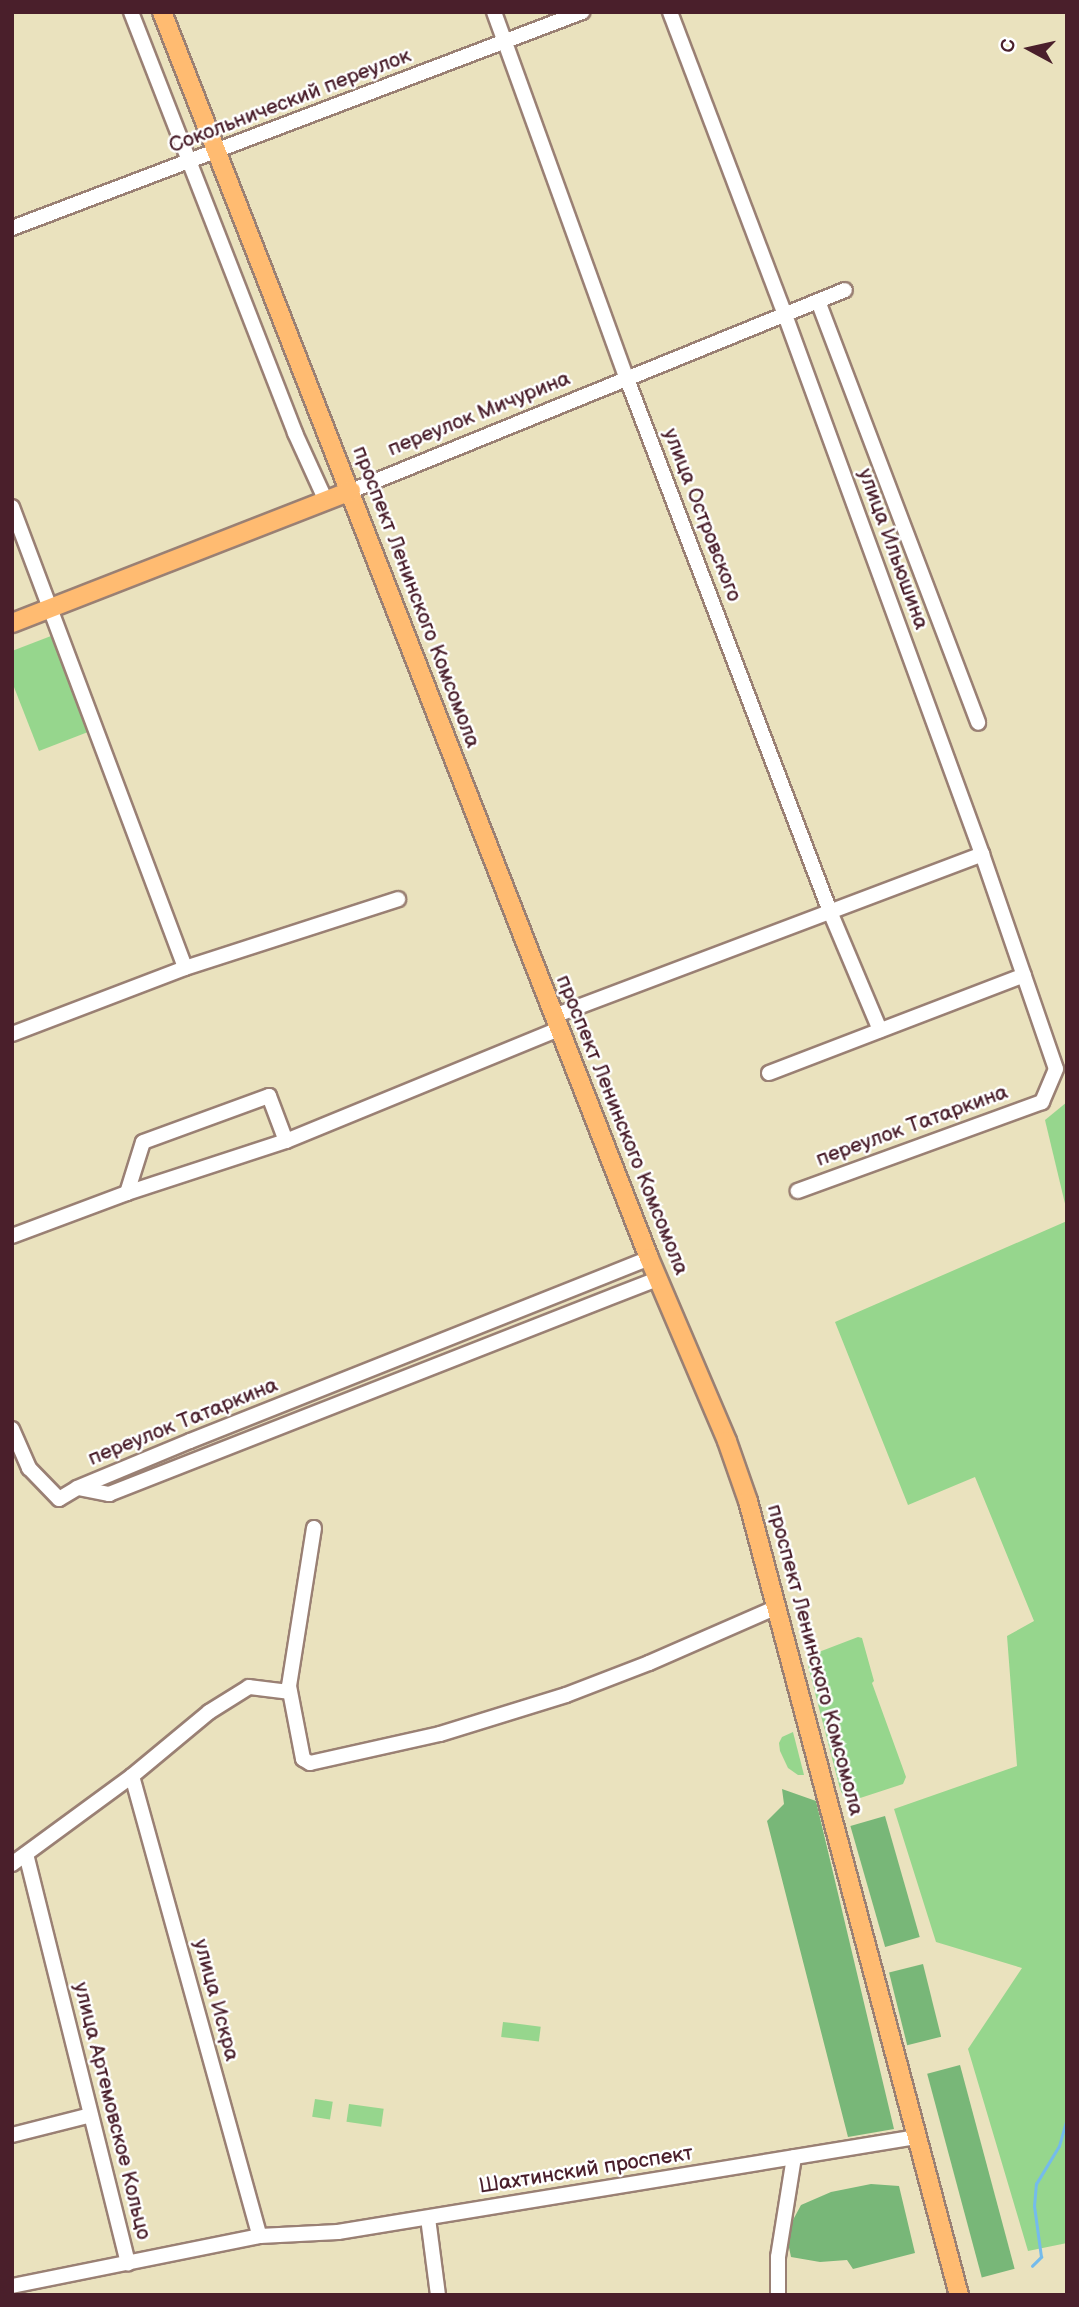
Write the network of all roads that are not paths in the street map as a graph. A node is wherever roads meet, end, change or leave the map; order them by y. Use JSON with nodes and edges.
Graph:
{"nodes":[{"id":1,"x":131,"y":12,"type":"edge"},
{"id":2,"x":162,"y":12,"type":"edge"},
{"id":3,"x":494,"y":12,"type":"edge"},
{"id":4,"x":582,"y":12,"type":"edge"},
{"id":5,"x":670,"y":12,"type":"edge"},
{"id":6,"x":505,"y":42,"type":"junction"},
{"id":7,"x":217,"y":152,"type":"junction"},
{"id":8,"x":190,"y":162,"type":"junction"},
{"id":9,"x":12,"y":228,"type":"edge"},
{"id":10,"x":845,"y":290,"type":"dead end"},
{"id":11,"x":818,"y":301,"type":"junction"},
{"id":12,"x":785,"y":315,"type":"junction"},
{"id":13,"x":627,"y":379,"type":"junction"},
{"id":14,"x":351,"y":491,"type":"junction"},
{"id":15,"x":326,"y":501,"type":"junction"},
{"id":16,"x":12,"y":508,"type":"edge"},
{"id":17,"x":52,"y":608,"type":"junction"},
{"id":18,"x":12,"y":624,"type":"edge"},
{"id":19,"x":978,"y":723,"type":"dead end"},
{"id":20,"x":982,"y":854,"type":"junction"},
{"id":21,"x":398,"y":899,"type":"dead end"},
{"id":22,"x":831,"y":914,"type":"junction"},
{"id":23,"x":185,"y":968,"type":"junction"},
{"id":24,"x":1024,"y":975,"type":"junction"},
{"id":25,"x":556,"y":1022,"type":"junction"},
{"id":26,"x":880,"y":1030,"type":"junction"},
{"id":27,"x":12,"y":1034,"type":"edge"},
{"id":28,"x":769,"y":1073,"type":"dead end"},
{"id":29,"x":1042,"y":1101,"type":"joint"},
{"id":30,"x":286,"y":1141,"type":"junction"},
{"id":31,"x":797,"y":1191,"type":"dead end"},
{"id":32,"x":127,"y":1193,"type":"junction"},
{"id":33,"x":12,"y":1237,"type":"edge"},
{"id":34,"x":649,"y":1258,"type":"junction"},
{"id":35,"x":657,"y":1279,"type":"junction"},
{"id":36,"x":12,"y":1429,"type":"edge"},
{"id":37,"x":77,"y":1488,"type":"junction"},
{"id":38,"x":314,"y":1528,"type":"dead end"},
{"id":39,"x":777,"y":1606,"type":"junction"},
{"id":40,"x":290,"y":1692,"type":"junction"},
{"id":41,"x":132,"y":1776,"type":"junction"},
{"id":42,"x":26,"y":1854,"type":"junction"},
{"id":43,"x":12,"y":1864,"type":"edge"},
{"id":44,"x":91,"y":2115,"type":"junction"},
{"id":45,"x":12,"y":2135,"type":"edge"},
{"id":46,"x":917,"y":2137,"type":"junction"},
{"id":47,"x":794,"y":2157,"type":"junction"},
{"id":48,"x":428,"y":2218,"type":"junction"},
{"id":49,"x":260,"y":2236,"type":"junction"},
{"id":50,"x":128,"y":2264,"type":"junction"},
{"id":51,"x":12,"y":2286,"type":"edge"},
{"id":52,"x":957,"y":2288,"type":"edge"},
{"id":53,"x":438,"y":2295,"type":"edge"},
{"id":54,"x":778,"y":2295,"type":"edge"}],
"edges":[{"from":1,"to":8,"type":"street"},
{"from":2,"to":7,"type":"main road","name":"проспект Ленинского Комсомола"},
{"from":3,"to":6,"type":"street","name":"улица Островского"},
{"from":4,"to":6,"type":"street","name":"Сокольнический переулок"},
{"from":5,"to":12,"type":"street","name":"улица Ильюшина"},
{"from":6,"to":7,"type":"street","name":"Сокольнический переулок"},
{"from":6,"to":13,"type":"street","name":"улица Островского"},
{"from":7,"to":8,"type":"street","name":"Сокольнический переулок"},
{"from":7,"to":14,"type":"main road","name":"проспект Ленинского Комсомола"},
{"from":8,"to":9,"type":"street","name":"Сокольнический переулок"},
{"from":8,"to":15,"type":"street"},
{"from":10,"to":11,"type":"street","name":"переулок Мичурина"},
{"from":11,"to":12,"type":"street","name":"переулок Мичурина"},
{"from":11,"to":19,"type":"street"},
{"from":12,"to":13,"type":"street","name":"переулок Мичурина"},
{"from":12,"to":20,"type":"street","name":"улица Ильюшина"},
{"from":13,"to":14,"type":"street","name":"переулок Мичурина"},
{"from":13,"to":22,"type":"street","name":"улица Островского"},
{"from":14,"to":15,"type":"main road","name":"переулок Мичурина"},
{"from":14,"to":25,"type":"main road","name":"проспект Ленинского Комсомола"},
{"from":15,"to":17,"type":"main road","name":"переулок Мичурина"},
{"from":16,"to":17,"type":"street"},
{"from":17,"to":18,"type":"main road","name":"переулок Мичурина"},
{"from":17,"to":23,"type":"street"},
{"from":20,"to":22,"type":"street"},
{"from":20,"to":24,"type":"street","name":"улица Ильюшина"},
{"from":21,"to":23,"type":"street"},
{"from":22,"to":25,"type":"street"},
{"from":22,"to":26,"type":"street","name":"улица Островского"},
{"from":23,"to":27,"type":"street"},
{"from":24,"to":26,"type":"street"},
{"from":24,"to":29,"type":"street","name":"улица Ильюшина"},
{"from":25,"to":30,"type":"street"},
{"from":25,"to":34,"type":"main road","name":"проспект Ленинского Комсомола"},
{"from":26,"to":28,"type":"street"},
{"from":29,"to":31,"type":"street","name":"переулок Татаркина"},
{"from":30,"to":32,"type":"street"},
{"from":30,"to":32,"type":"street"},
{"from":32,"to":33,"type":"street"},
{"from":34,"to":35,"type":"main road","name":"проспект Ленинского Комсомола"},
{"from":34,"to":37,"type":"street","name":"переулок Татаркина"},
{"from":35,"to":37,"type":"street","name":"переулок Татаркина"},
{"from":35,"to":39,"type":"main road","name":"проспект Ленинского Комсомола"},
{"from":36,"to":37,"type":"street"},
{"from":38,"to":40,"type":"street"},
{"from":39,"to":40,"type":"street"},
{"from":39,"to":46,"type":"main road","name":"проспект Ленинского Комсомола"},
{"from":40,"to":41,"type":"street"},
{"from":41,"to":42,"type":"street"},
{"from":41,"to":49,"type":"street","name":"улица Искра"},
{"from":42,"to":43,"type":"street"},
{"from":42,"to":44,"type":"street","name":"улица Артемовское Кольцо"},
{"from":44,"to":45,"type":"street"},
{"from":44,"to":50,"type":"street","name":"улица Артемовское Кольцо"},
{"from":46,"to":47,"type":"street","name":"Шахтинский проспект"},
{"from":46,"to":52,"type":"main road","name":"проспект Ленинского Комсомола"},
{"from":47,"to":48,"type":"street","name":"Шахтинский проспект"},
{"from":47,"to":54,"type":"street"},
{"from":48,"to":49,"type":"street","name":"Шахтинский проспект"},
{"from":48,"to":53,"type":"street"},
{"from":49,"to":50,"type":"street","name":"Шахтинский проспект"},
{"from":50,"to":51,"type":"street","name":"улица Артемовское Кольцо"}]}
